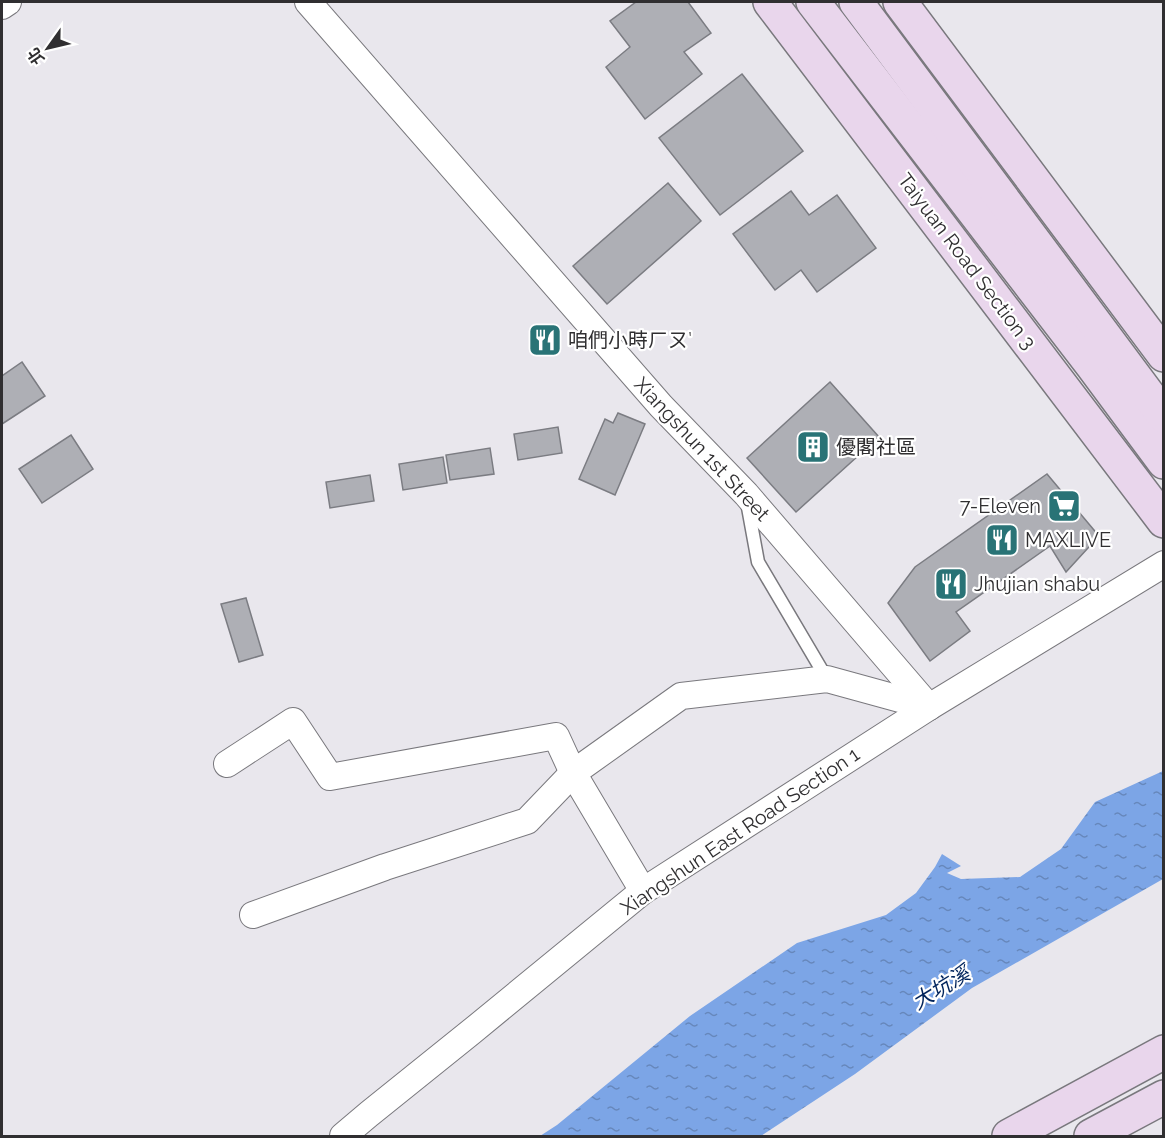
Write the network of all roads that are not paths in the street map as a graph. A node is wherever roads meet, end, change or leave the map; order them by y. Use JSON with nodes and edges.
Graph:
{"nodes":[{"id":1,"x":8,"y":2,"type":"edge"},
{"id":2,"x":308,"y":2,"type":"edge"},
{"id":3,"x":770,"y":2,"type":"edge"},
{"id":4,"x":813,"y":2,"type":"edge"},
{"id":5,"x":856,"y":2,"type":"edge"},
{"id":6,"x":900,"y":2,"type":"edge"},
{"id":7,"x":2,"y":6,"type":"edge"},
{"id":8,"x":1164,"y":355,"type":"edge"},
{"id":9,"x":1164,"y":416,"type":"edge"},
{"id":10,"x":1164,"y":462,"type":"edge"},
{"id":11,"x":746,"y":494,"type":"junction"},
{"id":12,"x":1164,"y":521,"type":"edge"},
{"id":13,"x":1164,"y":564,"type":"edge"},
{"id":14,"x":827,"y":679,"type":"junction"},
{"id":15,"x":929,"y":707,"type":"junction"},
{"id":16,"x":227,"y":764,"type":"dead end"},
{"id":17,"x":573,"y":773,"type":"junction"},
{"id":18,"x":643,"y":891,"type":"junction"},
{"id":19,"x":253,"y":915,"type":"dead end"},
{"id":20,"x":1164,"y":1052,"type":"edge"},
{"id":21,"x":1164,"y":1096,"type":"edge"},
{"id":22,"x":343,"y":1137,"type":"edge"},
{"id":23,"x":1010,"y":1137,"type":"edge"},
{"id":24,"x":1091,"y":1137,"type":"edge"}],
"edges":[{"from":1,"to":7,"type":"street"},
{"from":2,"to":11,"type":"street","name":"Xiangshun 1st Street"},
{"from":3,"to":12,"type":"main road","name":"Taiyuan Road Section 3"},
{"from":4,"to":10,"type":"main road","name":"Taiyuan Road Section 3"},
{"from":5,"to":9,"type":"main road"},
{"from":6,"to":8,"type":"main road"},
{"from":11,"to":14,"type":"lane"},
{"from":11,"to":15,"type":"street","name":"Xiangshun 1st Street"},
{"from":13,"to":15,"type":"street","name":"Xiangshun East Road Section 1"},
{"from":14,"to":15,"type":"street"},
{"from":14,"to":17,"type":"street"},
{"from":15,"to":18,"type":"street","name":"Xiangshun East Road Section 1"},
{"from":16,"to":17,"type":"street"},
{"from":17,"to":18,"type":"street"},
{"from":17,"to":19,"type":"street"},
{"from":18,"to":22,"type":"street","name":"Xiangshun East Road Section 1"},
{"from":20,"to":23,"type":"main road"},
{"from":21,"to":24,"type":"main road"}]}
